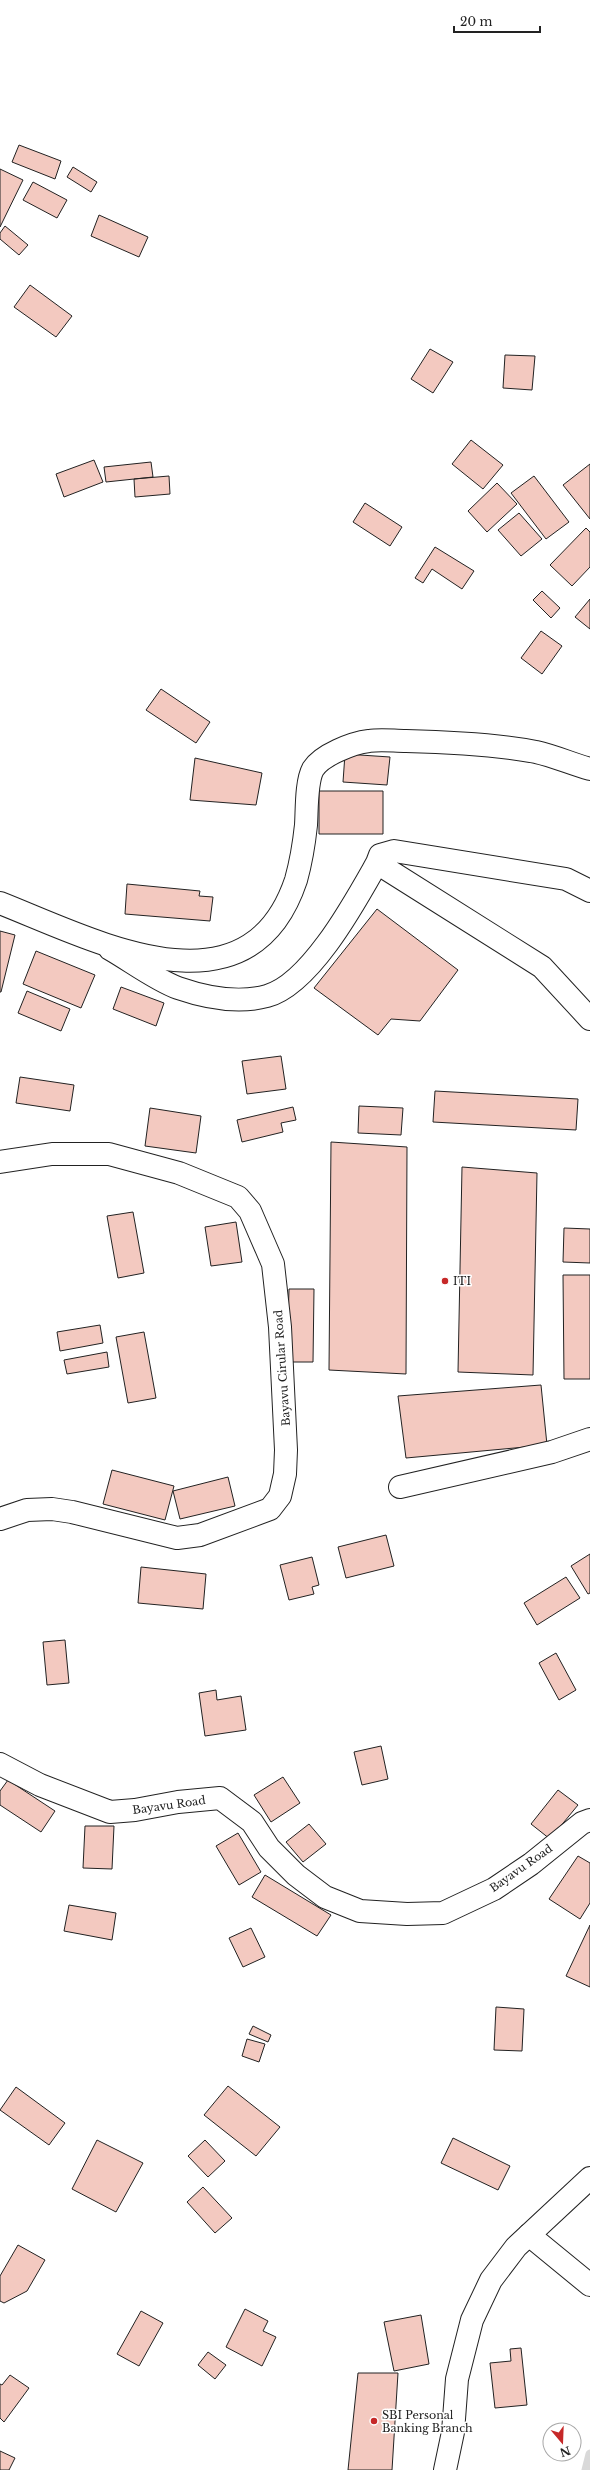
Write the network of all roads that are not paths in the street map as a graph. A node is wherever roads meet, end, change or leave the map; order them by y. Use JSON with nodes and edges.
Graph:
{"nodes":[{"id":1,"x":590,"y":769,"type":"edge"},
{"id":2,"x":377,"y":863,"type":"junction"},
{"id":3,"x":590,"y":891,"type":"edge"},
{"id":4,"x":0,"y":903,"type":"edge"},
{"id":5,"x":105,"y":945,"type":"junction"},
{"id":6,"x":590,"y":1019,"type":"edge"},
{"id":7,"x":0,"y":1162,"type":"edge"},
{"id":8,"x":590,"y":1439,"type":"edge"},
{"id":9,"x":400,"y":1487,"type":"dead end"},
{"id":10,"x":0,"y":1519,"type":"edge"},
{"id":11,"x":0,"y":1764,"type":"edge"},
{"id":12,"x":590,"y":1820,"type":"edge"},
{"id":13,"x":590,"y":2178,"type":"edge"},
{"id":14,"x":529,"y":2235,"type":"junction"},
{"id":15,"x":590,"y":2285,"type":"edge"},
{"id":16,"x":445,"y":2470,"type":"edge"}],
"edges":[{"from":1,"to":5,"type":"main road"},
{"from":2,"to":3,"type":"main road"},
{"from":2,"to":5,"type":"main road"},
{"from":2,"to":6,"type":"main road"},
{"from":4,"to":5,"type":"main road"},
{"from":7,"to":10,"type":"main road","name":"Bayavu Cirular Road"},
{"from":8,"to":9,"type":"main road"},
{"from":11,"to":12,"type":"main road","name":"Bayavu Road"},
{"from":13,"to":14,"type":"main road"},
{"from":14,"to":15,"type":"main road"},
{"from":14,"to":16,"type":"main road"}]}
